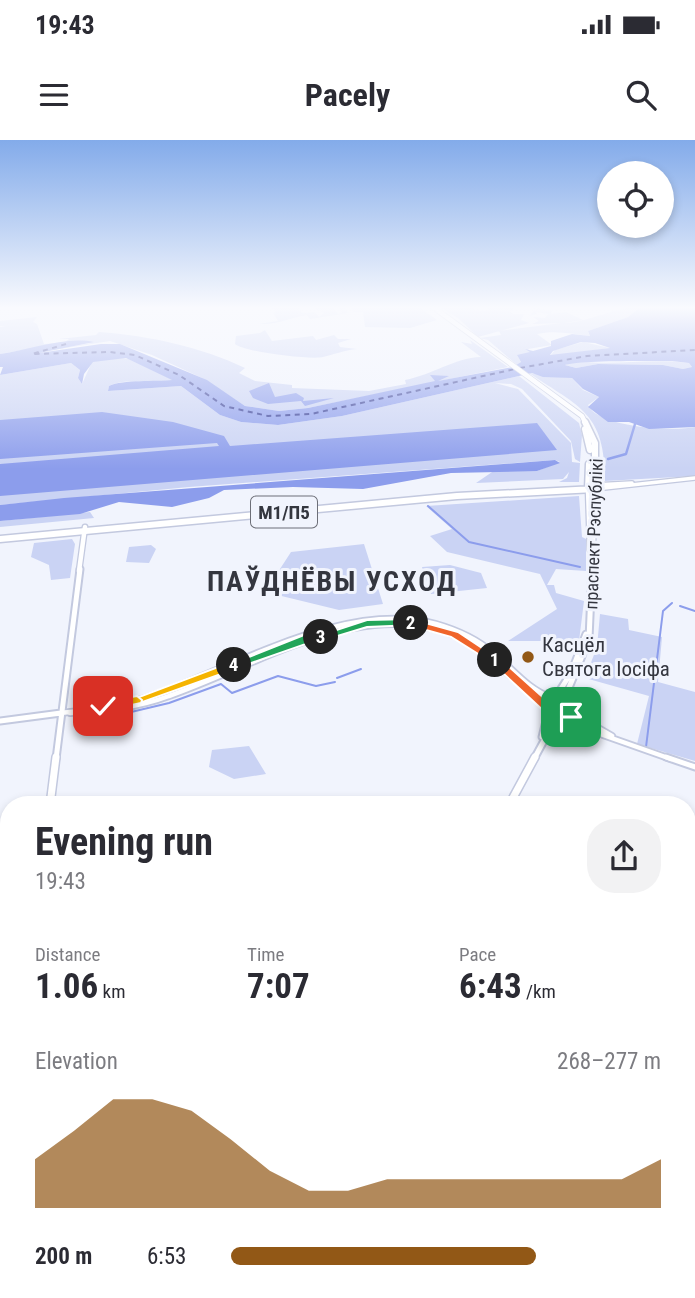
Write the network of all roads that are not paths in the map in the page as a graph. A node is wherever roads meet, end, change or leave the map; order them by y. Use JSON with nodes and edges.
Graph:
{"nodes":[{"id":1,"x":505,"y":361,"type":"edge"},
{"id":2,"x":539,"y":385,"type":"junction"},
{"id":3,"x":590,"y":450,"type":"dead end"},
{"id":4,"x":589,"y":464,"type":"dead end"},
{"id":5,"x":693,"y":478,"type":"edge"},
{"id":6,"x":591,"y":487,"type":"junction"},
{"id":7,"x":84,"y":529,"type":"junction"},
{"id":8,"x":0,"y":537,"type":"edge"},
{"id":9,"x":314,"y":638,"type":"junction"},
{"id":10,"x":553,"y":698,"type":"junction"},
{"id":11,"x":566,"y":704,"type":"junction"},
{"id":12,"x":548,"y":708,"type":"junction"},
{"id":13,"x":64,"y":713,"type":"junction"},
{"id":14,"x":560,"y":713,"type":"junction"},
{"id":15,"x":0,"y":721,"type":"edge"},
{"id":16,"x":622,"y":742,"type":"junction"},
{"id":17,"x":539,"y":746,"type":"junction"},
{"id":18,"x":695,"y":768,"type":"edge"},
{"id":19,"x":51,"y":796,"type":"edge"},
{"id":20,"x":514,"y":796,"type":"edge"}],
"edges":[{"from":1,"to":2,"type":"highway"},
{"from":2,"to":3,"type":"highway","name":"праспект Рэспублікі"},
{"from":2,"to":6,"type":"highway","name":"праспект Рэспублікі"},
{"from":4,"to":6,"type":"highway","name":"праспект Рэспублікі"},
{"from":5,"to":6,"type":"street"},
{"from":6,"to":7,"type":"highway","number":"М1/П5"},
{"from":6,"to":10,"type":"main road","name":"праспект Рэспублікі"},
{"from":6,"to":11,"type":"main road","name":"праспект Рэспублікі"},
{"from":7,"to":8,"type":"highway","number":"М1/П5"},
{"from":7,"to":13,"type":"main road"},
{"from":9,"to":10,"type":"street"},
{"from":9,"to":12,"type":"street"},
{"from":9,"to":13,"type":"street"},
{"from":10,"to":11,"type":"main road"},
{"from":10,"to":12,"type":"main road","name":"праспект Рэспублікі"},
{"from":11,"to":14,"type":"main road","name":"праспект Рэспублікі"},
{"from":11,"to":16,"type":"street"},
{"from":12,"to":14,"type":"main road"},
{"from":12,"to":17,"type":"main road","name":"праспект Рэспублікі"},
{"from":13,"to":15,"type":"main road"},
{"from":13,"to":19,"type":"main road"},
{"from":14,"to":16,"type":"street"},
{"from":14,"to":17,"type":"main road","name":"праспект Рэспублікі"},
{"from":16,"to":18,"type":"street"},
{"from":17,"to":20,"type":"main road"}]}
